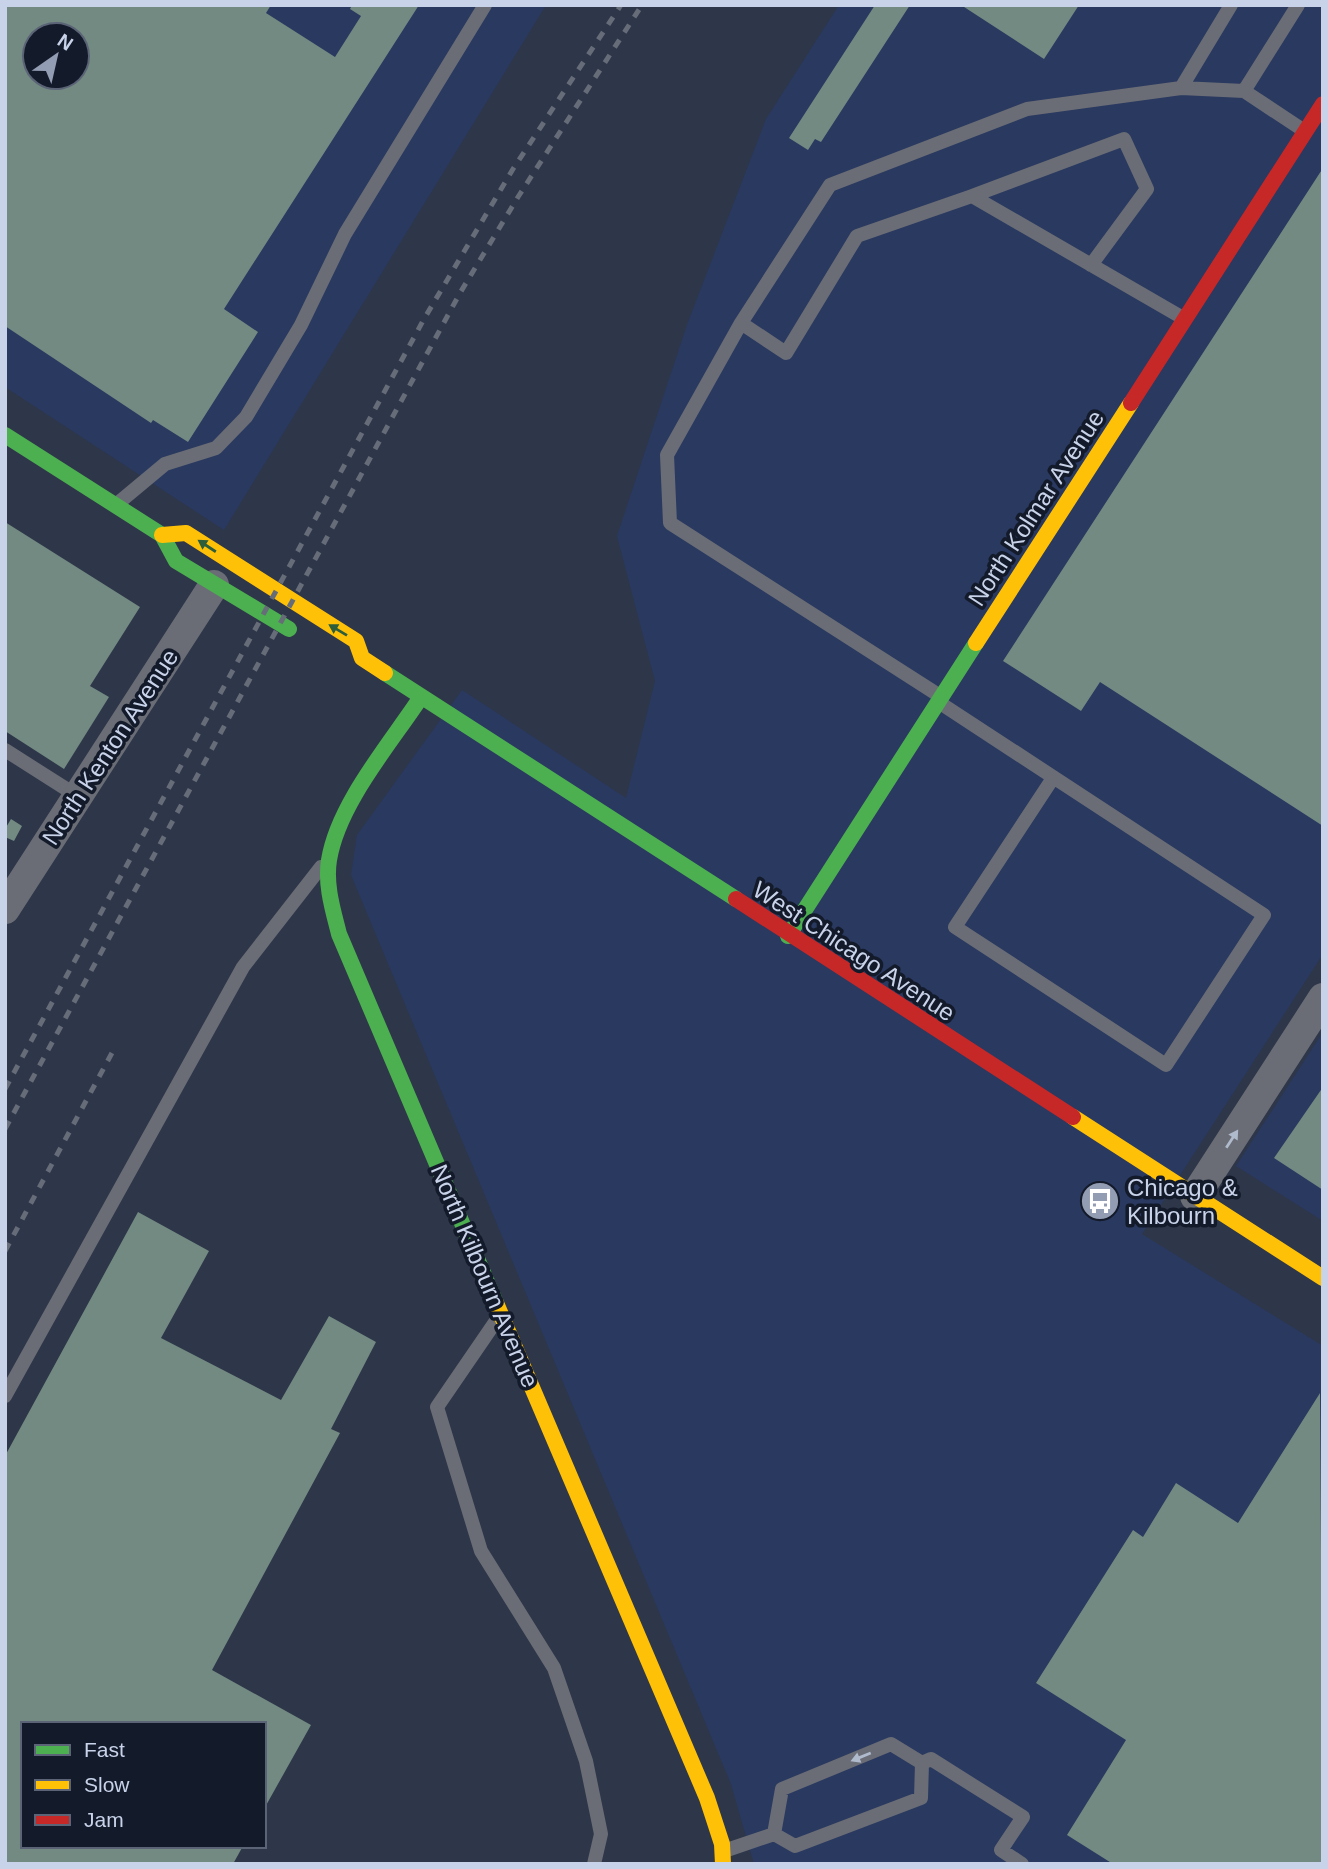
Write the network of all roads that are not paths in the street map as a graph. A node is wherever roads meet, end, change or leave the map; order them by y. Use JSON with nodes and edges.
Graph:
{"nodes":[{"id":1,"x":485,"y":5,"type":"edge"},
{"id":2,"x":1231,"y":5,"type":"edge"},
{"id":3,"x":1298,"y":5,"type":"edge"},
{"id":4,"x":1181,"y":88,"type":"junction"},
{"id":5,"x":1244,"y":92,"type":"junction"},
{"id":6,"x":1323,"y":104,"type":"edge"},
{"id":7,"x":1306,"y":131,"type":"junction"},
{"id":8,"x":972,"y":196,"type":"junction"},
{"id":9,"x":1091,"y":265,"type":"junction"},
{"id":10,"x":1184,"y":319,"type":"junction"},
{"id":11,"x":741,"y":323,"type":"junction"},
{"id":12,"x":5,"y":435,"type":"edge"},
{"id":13,"x":116,"y":505,"type":"junction"},
{"id":14,"x":162,"y":535,"type":"junction"},
{"id":15,"x":214,"y":585,"type":"junction"},
{"id":16,"x":304,"y":638,"type":"dead end"},
{"id":17,"x":362,"y":658,"type":"junction"},
{"id":18,"x":345,"y":662,"type":"dead end"},
{"id":19,"x":421,"y":697,"type":"junction"},
{"id":20,"x":940,"y":700,"type":"junction"},
{"id":21,"x":5,"y":750,"type":"edge"},
{"id":22,"x":1053,"y":778,"type":"junction"},
{"id":23,"x":79,"y":797,"type":"junction"},
{"id":24,"x":329,"y":857,"type":"junction"},
{"id":25,"x":5,"y":908,"type":"edge"},
{"id":26,"x":788,"y":936,"type":"junction"},
{"id":27,"x":1323,"y":998,"type":"edge"},
{"id":28,"x":1195,"y":1196,"type":"junction"},
{"id":29,"x":1323,"y":1278,"type":"edge"},
{"id":30,"x":501,"y":1314,"type":"junction"},
{"id":31,"x":5,"y":1396,"type":"edge"},
{"id":32,"x":922,"y":1763,"type":"junction"},
{"id":33,"x":774,"y":1834,"type":"junction"},
{"id":34,"x":723,"y":1858,"type":"edge"},
{"id":35,"x":594,"y":1864,"type":"edge"},
{"id":36,"x":1022,"y":1864,"type":"edge"}],
"edges":[{"from":1,"to":13,"type":"lane"},
{"from":2,"to":4,"type":"lane"},
{"from":3,"to":5,"type":"lane"},
{"from":4,"to":5,"type":"lane"},
{"from":4,"to":11,"type":"lane"},
{"from":5,"to":7,"type":"lane"},
{"from":6,"to":7,"type":"street","name":"North Kolmar Avenue"},
{"from":7,"to":10,"type":"street","name":"North Kolmar Avenue"},
{"from":8,"to":9,"type":"lane"},
{"from":8,"to":9,"type":"lane"},
{"from":8,"to":11,"type":"lane"},
{"from":9,"to":10,"type":"lane"},
{"from":10,"to":20,"type":"street","name":"North Kolmar Avenue"},
{"from":11,"to":20,"type":"lane"},
{"from":12,"to":13,"type":"street","name":"West Chicago Avenue"},
{"from":13,"to":14,"type":"street","name":"West Chicago Avenue"},
{"from":14,"to":15,"type":"street","name":"West Chicago Avenue"},
{"from":17,"to":14,"type":"street","name":"West Chicago Avenue","one_way":true},
{"from":15,"to":16,"type":"street","name":"West Chicago Avenue"},
{"from":15,"to":23,"type":"street","name":"North Kenton Avenue"},
{"from":17,"to":18,"type":"street"},
{"from":17,"to":19,"type":"street","name":"West Chicago Avenue"},
{"from":19,"to":24,"type":"street","name":"North Kilbourn Avenue"},
{"from":19,"to":26,"type":"street","name":"West Chicago Avenue"},
{"from":20,"to":22,"type":"lane"},
{"from":20,"to":26,"type":"street","name":"North Kolmar Avenue"},
{"from":21,"to":23,"type":"lane"},
{"from":22,"to":22,"type":"lane"},
{"from":23,"to":25,"type":"street","name":"North Kenton Avenue"},
{"from":24,"to":30,"type":"street","name":"North Kilbourn Avenue"},
{"from":24,"to":31,"type":"lane"},
{"from":26,"to":28,"type":"street","name":"West Chicago Avenue"},
{"from":28,"to":27,"type":"street","one_way":true},
{"from":28,"to":29,"type":"street","name":"West Chicago Avenue"},
{"from":30,"to":34,"type":"street","name":"North Kilbourn Avenue"},
{"from":30,"to":35,"type":"lane"},
{"from":32,"to":33,"type":"lane"},
{"from":32,"to":33,"type":"lane","one_way":true},
{"from":32,"to":36,"type":"lane"},
{"from":33,"to":34,"type":"lane"}]}
